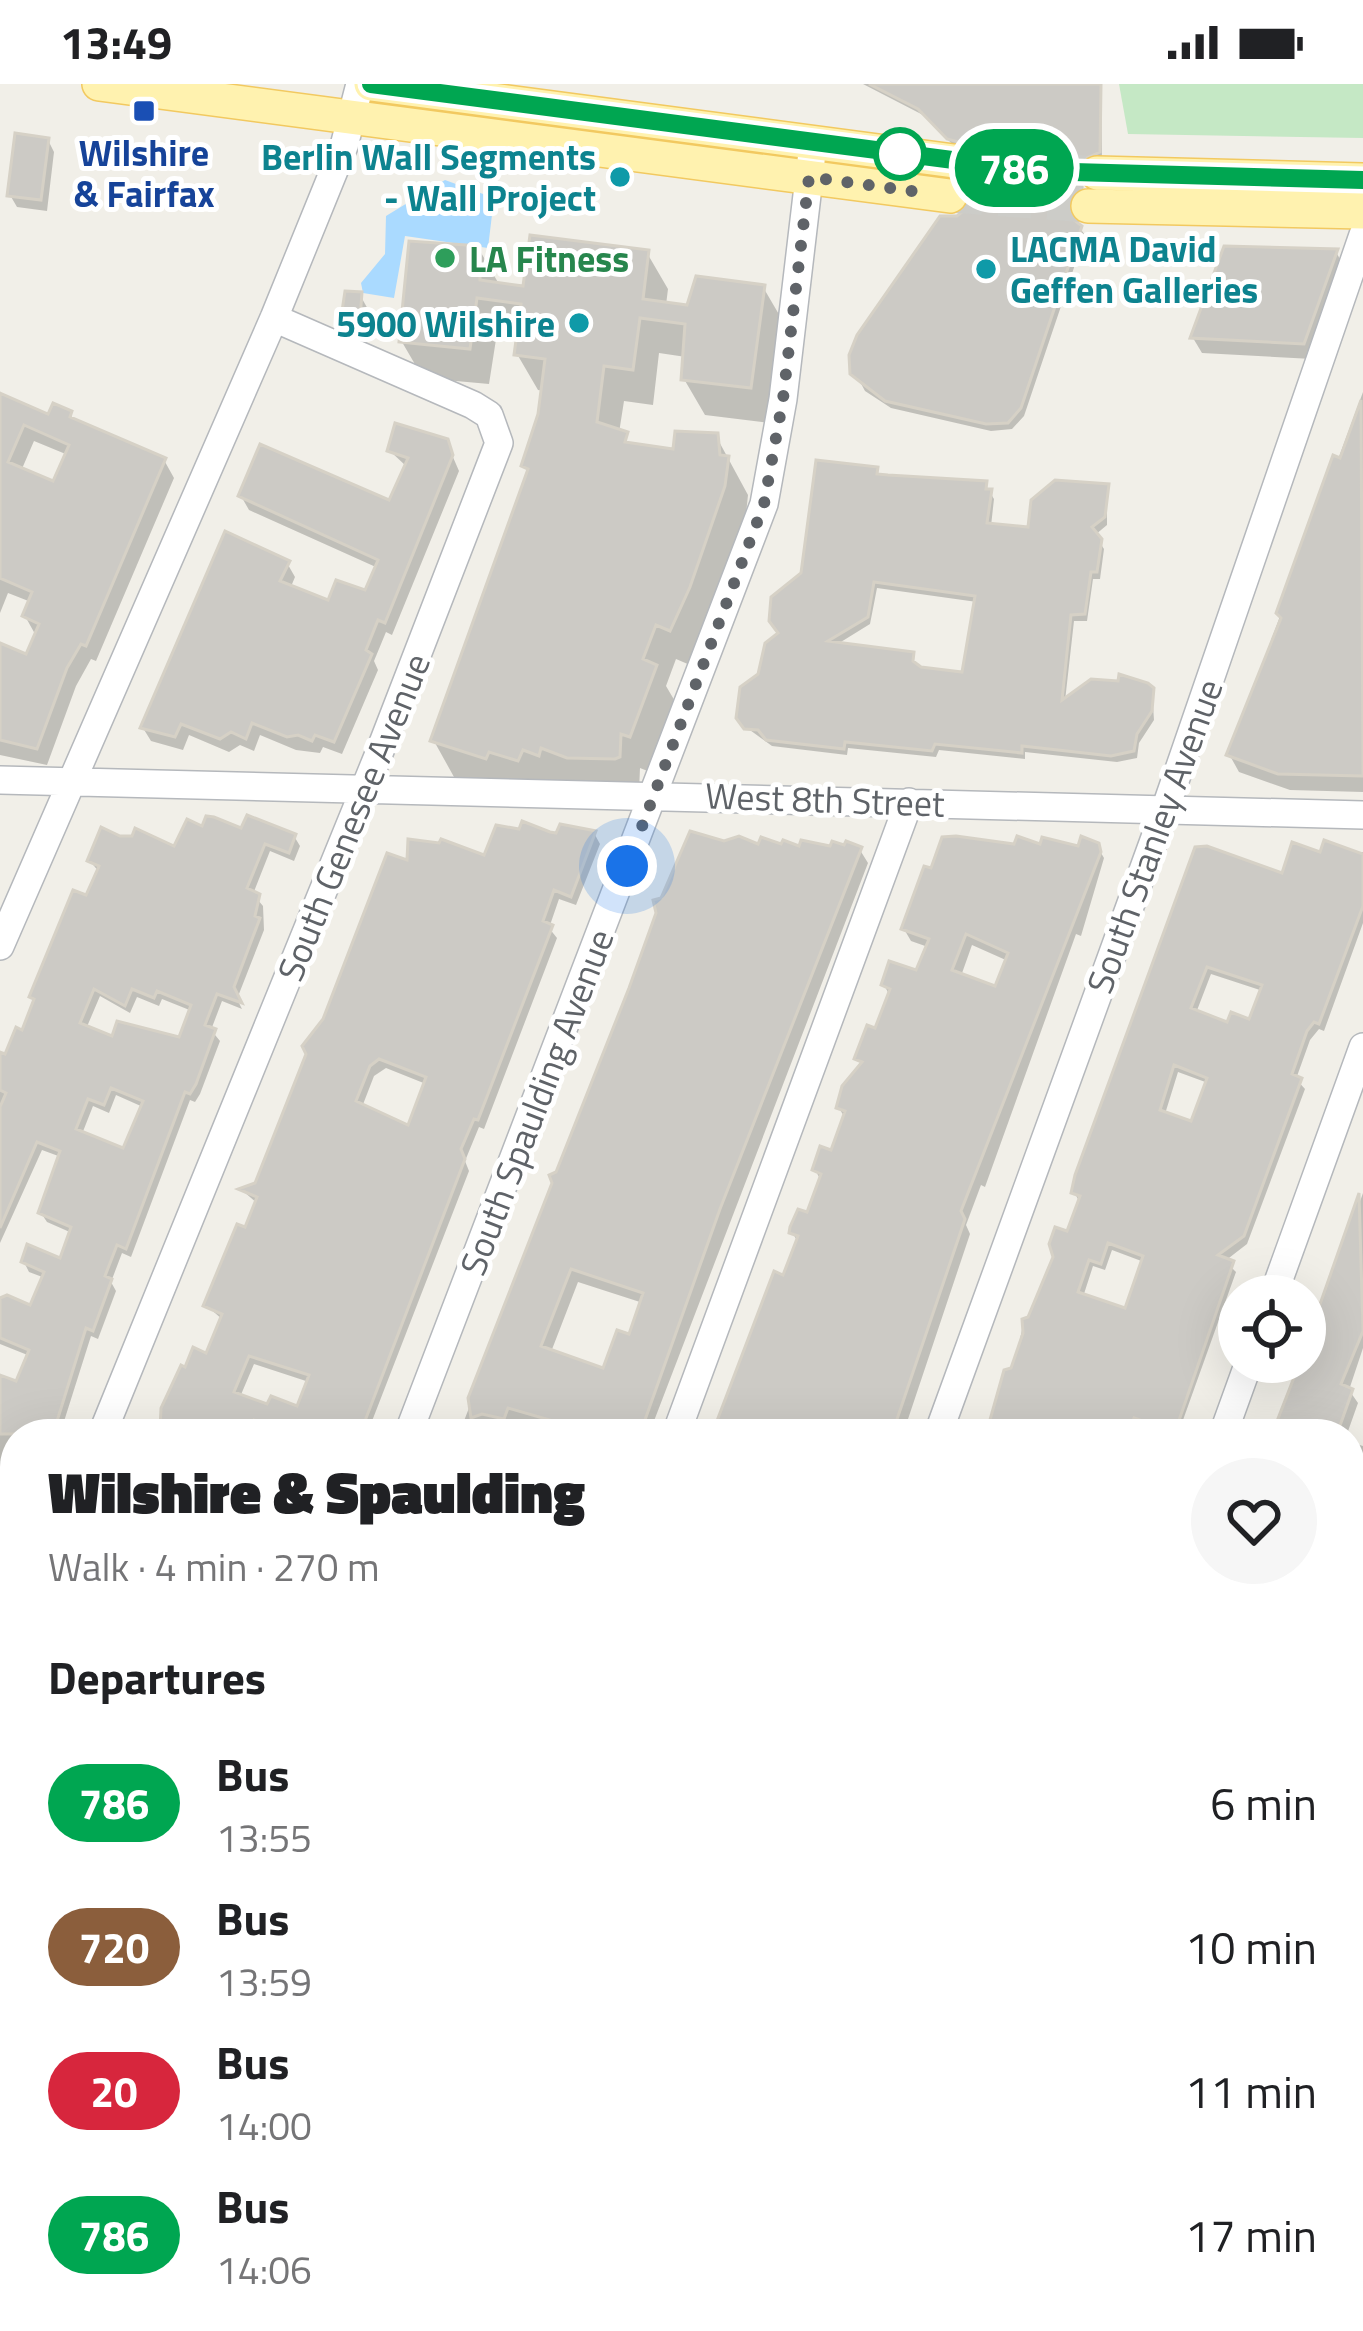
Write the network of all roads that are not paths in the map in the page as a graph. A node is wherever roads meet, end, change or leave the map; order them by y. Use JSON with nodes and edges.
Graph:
{"nodes":[{"id":1,"x":99,"y":84,"type":"edge"},
{"id":2,"x":371,"y":84,"type":"edge"},
{"id":3,"x":357,"y":99,"type":"edge"},
{"id":4,"x":811,"y":160,"type":"junction"},
{"id":5,"x":954,"y":161,"type":"tunnel mouth"},
{"id":6,"x":1363,"y":179,"type":"edge"},
{"id":7,"x":950,"y":196,"type":"tunnel mouth"},
{"id":8,"x":1363,"y":212,"type":"edge"},
{"id":9,"x":1363,"y":235,"type":"edge"},
{"id":10,"x":274,"y":318,"type":"junction"},
{"id":11,"x":0,"y":780,"type":"edge"},
{"id":12,"x":73,"y":781,"type":"junction"},
{"id":13,"x":366,"y":786,"type":"junction"},
{"id":14,"x":655,"y":794,"type":"junction"},
{"id":15,"x":909,"y":802,"type":"junction"},
{"id":16,"x":1165,"y":810,"type":"junction"},
{"id":17,"x":1363,"y":815,"type":"edge"},
{"id":18,"x":0,"y":946,"type":"edge"},
{"id":19,"x":1363,"y":1047,"type":"edge"},
{"id":20,"x":1281,"y":1275,"type":"edge"},
{"id":21,"x":1241,"y":1383,"type":"edge"},
{"id":22,"x":108,"y":1419,"type":"edge"},
{"id":23,"x":414,"y":1419,"type":"edge"},
{"id":24,"x":682,"y":1419,"type":"edge"},
{"id":25,"x":943,"y":1419,"type":"edge"},
{"id":26,"x":1228,"y":1419,"type":"edge"}],
"edges":[{"from":1,"to":3,"type":"main road"},
{"from":2,"to":4,"type":"main road"},
{"from":3,"to":4,"type":"main road"},
{"from":3,"to":10,"type":"street"},
{"from":4,"to":5,"type":"main road"},
{"from":4,"to":7,"type":"main road"},
{"from":4,"to":14,"type":"street","name":"South Spaulding Avenue"},
{"from":6,"to":8,"type":"main road"},
{"from":9,"to":16,"type":"street","name":"South Stanley Avenue"},
{"from":10,"to":12,"type":"street"},
{"from":10,"to":13,"type":"street","name":"South Genesee Avenue"},
{"from":11,"to":12,"type":"street","name":"West 8th Street"},
{"from":12,"to":13,"type":"street","name":"West 8th Street"},
{"from":12,"to":18,"type":"street"},
{"from":13,"to":14,"type":"street","name":"West 8th Street"},
{"from":13,"to":22,"type":"street","name":"South Genesee Avenue"},
{"from":14,"to":15,"type":"street","name":"West 8th Street"},
{"from":14,"to":23,"type":"street","name":"South Spaulding Avenue"},
{"from":15,"to":16,"type":"street","name":"West 8th Street"},
{"from":15,"to":24,"type":"street"},
{"from":16,"to":17,"type":"street","name":"West 8th Street"},
{"from":16,"to":25,"type":"street","name":"South Stanley Avenue"},
{"from":19,"to":20,"type":"street"},
{"from":21,"to":26,"type":"street"}]}
